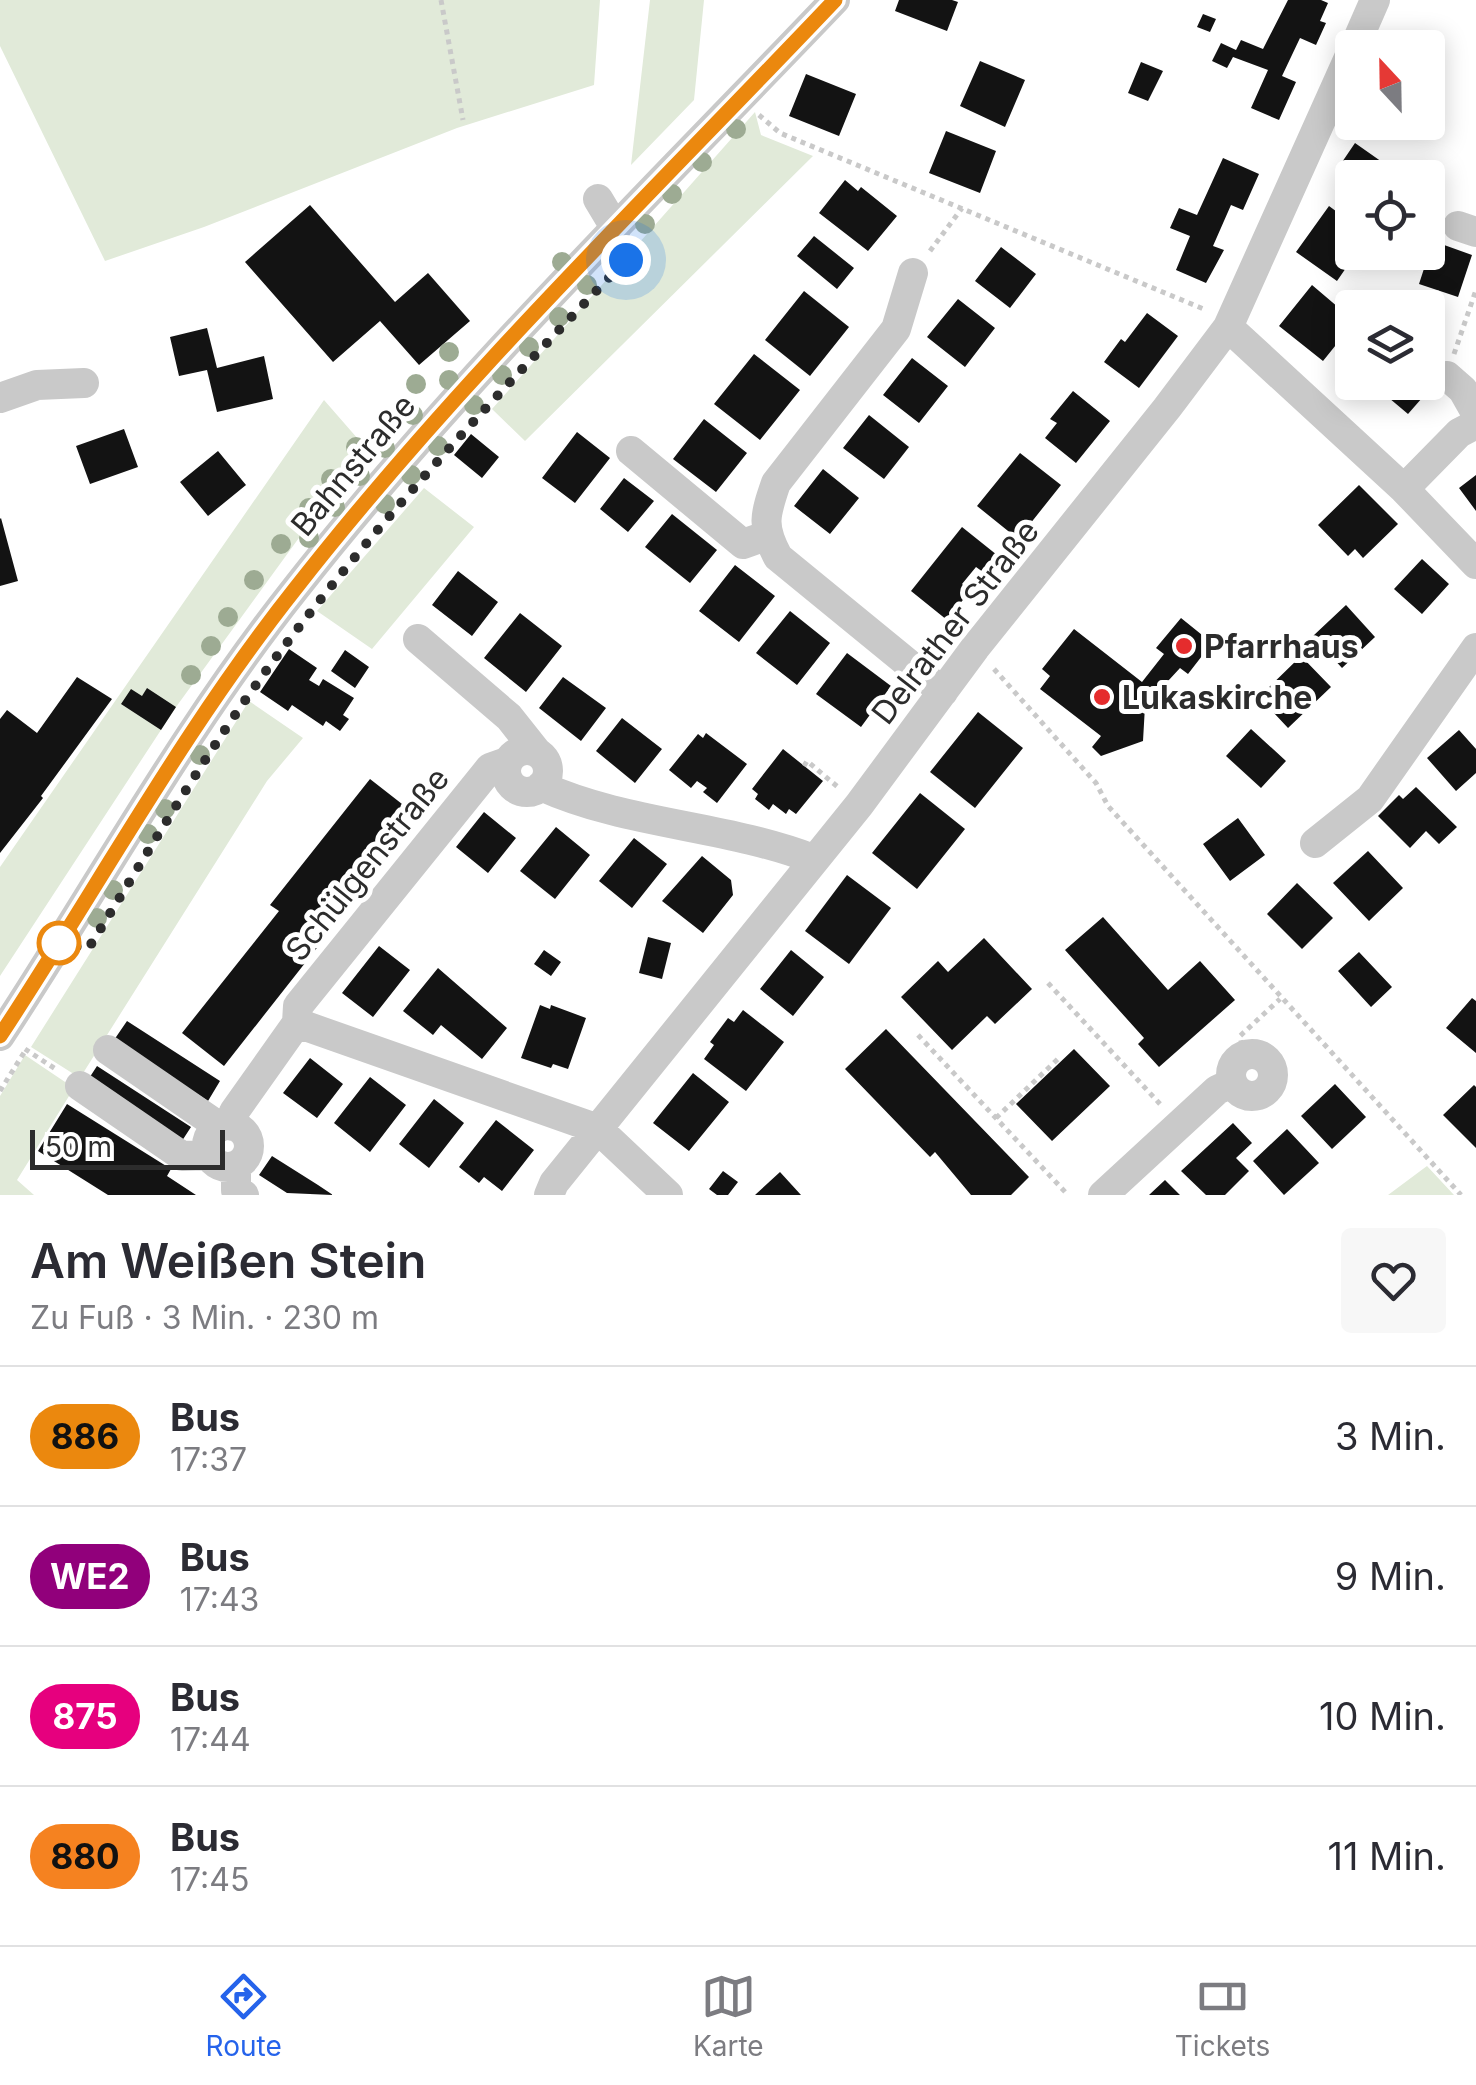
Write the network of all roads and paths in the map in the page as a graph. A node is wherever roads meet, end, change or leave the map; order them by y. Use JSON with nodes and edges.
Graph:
{"nodes":[{"id":1,"x":441,"y":0,"type":"edge"},
{"id":2,"x":835,"y":0,"type":"edge"},
{"id":3,"x":1376,"y":0,"type":"edge"},
{"id":4,"x":1362,"y":30,"type":"edge"},
{"id":5,"x":1335,"y":89,"type":"edge"},
{"id":6,"x":464,"y":120,"type":"dead end"},
{"id":7,"x":750,"y":126,"type":"dead end"},
{"id":8,"x":598,"y":199,"type":"dead end"},
{"id":9,"x":962,"y":208,"type":"junction"},
{"id":10,"x":616,"y":229,"type":"junction"},
{"id":11,"x":913,"y":273,"type":"joint"},
{"id":12,"x":1476,"y":290,"type":"edge"},
{"id":13,"x":1228,"y":327,"type":"junction"},
{"id":14,"x":1447,"y":376,"type":"joint"},
{"id":15,"x":84,"y":383,"type":"dead end"},
{"id":16,"x":0,"y":398,"type":"edge"},
{"id":17,"x":1476,"y":414,"type":"edge"},
{"id":18,"x":1476,"y":424,"type":"edge"},
{"id":19,"x":632,"y":452,"type":"dead end"},
{"id":20,"x":1404,"y":489,"type":"junction"},
{"id":21,"x":766,"y":536,"type":"junction"},
{"id":22,"x":1476,"y":564,"type":"edge"},
{"id":23,"x":418,"y":639,"type":"dead end"},
{"id":24,"x":975,"y":648,"type":"junction"},
{"id":25,"x":1476,"y":648,"type":"edge"},
{"id":26,"x":943,"y":692,"type":"junction"},
{"id":27,"x":522,"y":757,"type":"junction"},
{"id":28,"x":804,"y":766,"type":"dead end"},
{"id":29,"x":860,"y":805,"type":"junction"},
{"id":30,"x":1316,"y":844,"type":"dead end"},
{"id":31,"x":813,"y":859,"type":"junction"},
{"id":32,"x":1048,"y":983,"type":"dead end"},
{"id":33,"x":1280,"y":999,"type":"junction"},
{"id":34,"x":297,"y":1023,"type":"junction"},
{"id":35,"x":918,"y":1035,"type":"dead end"},
{"id":36,"x":9,"y":1040,"type":"edge"},
{"id":37,"x":108,"y":1050,"type":"dead end"},
{"id":38,"x":1061,"y":1056,"type":"dead end"},
{"id":39,"x":1238,"y":1069,"type":"joint"},
{"id":40,"x":80,"y":1086,"type":"joint"},
{"id":41,"x":0,"y":1091,"type":"edge"},
{"id":42,"x":996,"y":1118,"type":"junction"},
{"id":43,"x":1180,"y":1124,"type":"junction"},
{"id":44,"x":598,"y":1129,"type":"junction"},
{"id":45,"x":228,"y":1154,"type":"edge"},
{"id":46,"x":549,"y":1195,"type":"edge"},
{"id":47,"x":668,"y":1195,"type":"edge"},
{"id":48,"x":1068,"y":1195,"type":"edge"},
{"id":49,"x":1103,"y":1195,"type":"edge"},
{"id":50,"x":1461,"y":1195,"type":"edge"}],
"edges":[{"from":1,"to":6,"type":"path"},
{"from":2,"to":10,"type":"street","name":"Bahnstraße"},
{"from":3,"to":4,"type":"street","name":"Delrather Straße"},
{"from":5,"to":13,"type":"street","name":"Delrather Straße"},
{"from":7,"to":9,"type":"path"},
{"from":8,"to":10,"type":"street"},
{"from":9,"to":11,"type":"path"},
{"from":9,"to":13,"type":"path"},
{"from":10,"to":36,"type":"street","name":"Bahnstraße"},
{"from":11,"to":21,"type":"street"},
{"from":12,"to":14,"type":"path"},
{"from":13,"to":20,"type":"street"},
{"from":13,"to":24,"type":"street","name":"Delrather Straße"},
{"from":14,"to":17,"type":"street"},
{"from":15,"to":16,"type":"street"},
{"from":18,"to":20,"type":"street"},
{"from":19,"to":21,"type":"street"},
{"from":20,"to":22,"type":"street"},
{"from":21,"to":26,"type":"street"},
{"from":23,"to":27,"type":"street"},
{"from":24,"to":26,"type":"street","name":"Delrather Straße"},
{"from":24,"to":33,"type":"path"},
{"from":25,"to":30,"type":"street"},
{"from":26,"to":29,"type":"street","name":"Delrather Straße"},
{"from":27,"to":31,"type":"street"},
{"from":27,"to":34,"type":"street","name":"Schülgenstraße"},
{"from":28,"to":29,"type":"path"},
{"from":29,"to":31,"type":"street","name":"Delrather Straße"},
{"from":31,"to":44,"type":"street","name":"Delrather Straße"},
{"from":32,"to":43,"type":"path"},
{"from":33,"to":39,"type":"path"},
{"from":33,"to":50,"type":"path"},
{"from":34,"to":44,"type":"street"},
{"from":34,"to":45,"type":"street","name":"Schülgenstraße"},
{"from":35,"to":42,"type":"path"},
{"from":36,"to":40,"type":"path"},
{"from":36,"to":41,"type":"path"},
{"from":37,"to":45,"type":"street"},
{"from":38,"to":42,"type":"path"},
{"from":39,"to":43,"type":"street"},
{"from":40,"to":45,"type":"street"},
{"from":42,"to":48,"type":"path"},
{"from":43,"to":49,"type":"street"},
{"from":44,"to":46,"type":"street","name":"Delrather Straße"},
{"from":44,"to":47,"type":"street"}]}
